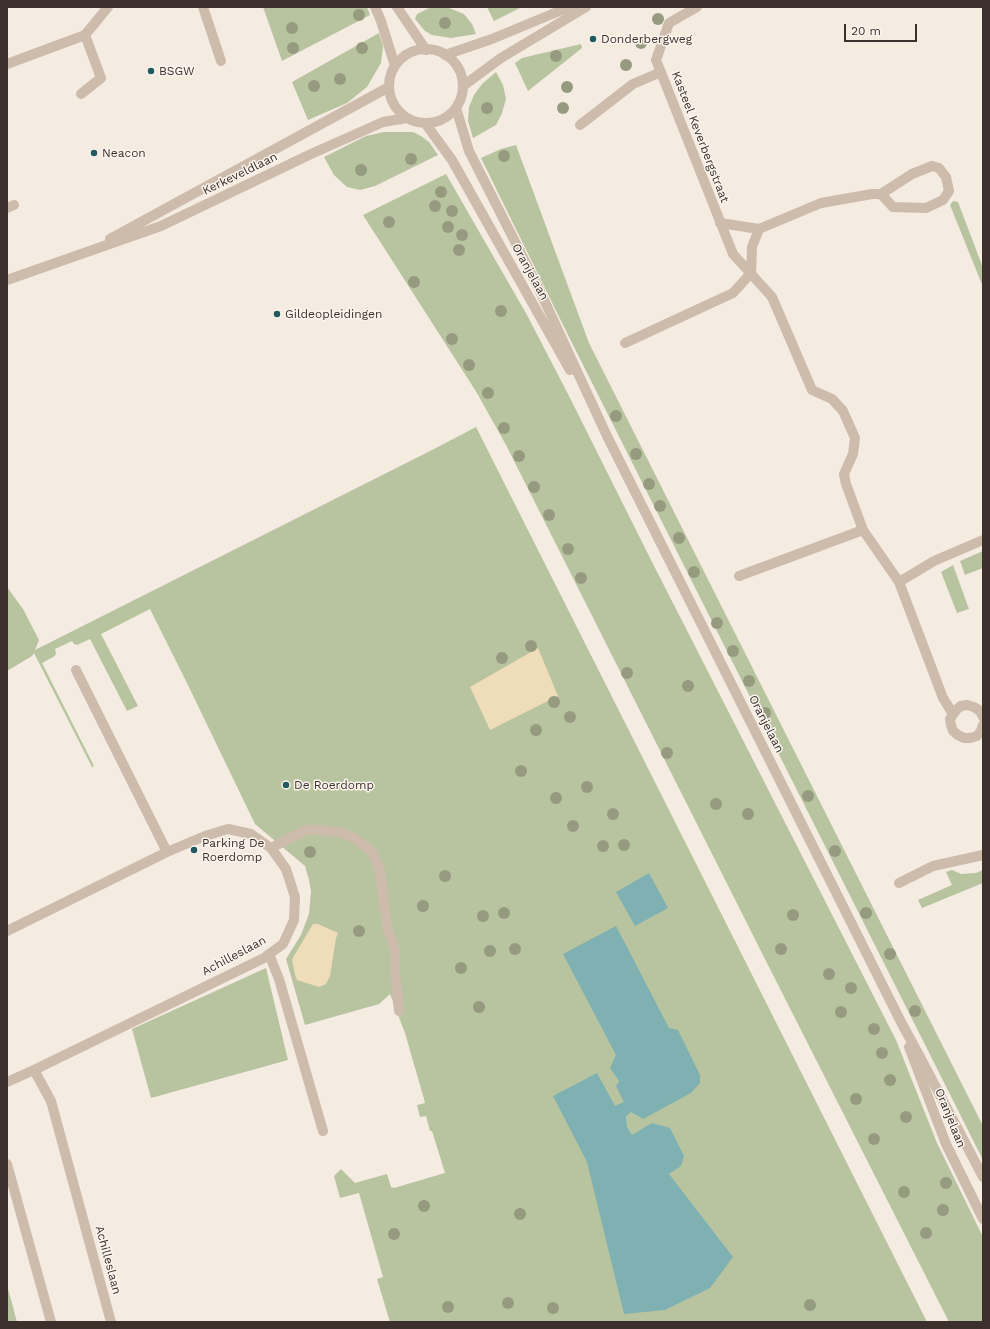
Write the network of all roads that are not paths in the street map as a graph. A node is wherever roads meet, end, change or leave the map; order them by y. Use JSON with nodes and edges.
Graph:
{"nodes":[{"id":1,"x":108,"y":7,"type":"edge"},
{"id":2,"x":203,"y":7,"type":"edge"},
{"id":3,"x":375,"y":7,"type":"edge"},
{"id":4,"x":397,"y":7,"type":"edge"},
{"id":5,"x":569,"y":7,"type":"edge"},
{"id":6,"x":586,"y":7,"type":"edge"},
{"id":7,"x":697,"y":7,"type":"edge"},
{"id":8,"x":85,"y":34,"type":"junction"},
{"id":9,"x":426,"y":50,"type":"junction"},
{"id":10,"x":445,"y":55,"type":"junction"},
{"id":11,"x":221,"y":61,"type":"dead end"},
{"id":12,"x":7,"y":64,"type":"edge"},
{"id":13,"x":396,"y":66,"type":"junction"},
{"id":14,"x":661,"y":72,"type":"junction"},
{"id":15,"x":463,"y":86,"type":"junction"},
{"id":16,"x":389,"y":87,"type":"junction"},
{"id":17,"x":81,"y":94,"type":"dead end"},
{"id":18,"x":456,"y":108,"type":"junction"},
{"id":19,"x":407,"y":118,"type":"junction"},
{"id":20,"x":425,"y":123,"type":"junction"},
{"id":21,"x":580,"y":125,"type":"dead end"},
{"id":22,"x":881,"y":194,"type":"junction"},
{"id":23,"x":720,"y":223,"type":"junction"},
{"id":24,"x":759,"y":229,"type":"junction"},
{"id":25,"x":84,"y":253,"type":"junction"},
{"id":26,"x":751,"y":273,"type":"junction"},
{"id":27,"x":7,"y":280,"type":"edge"},
{"id":28,"x":625,"y":343,"type":"dead end"},
{"id":29,"x":607,"y":436,"type":"junction"},
{"id":30,"x":863,"y":530,"type":"junction"},
{"id":31,"x":983,"y":540,"type":"edge"},
{"id":32,"x":739,"y":576,"type":"dead end"},
{"id":33,"x":899,"y":582,"type":"junction"},
{"id":34,"x":76,"y":670,"type":"dead end"},
{"id":35,"x":953,"y":714,"type":"junction"},
{"id":36,"x":983,"y":717,"type":"edge"},
{"id":37,"x":982,"y":730,"type":"edge"},
{"id":38,"x":271,"y":848,"type":"junction"},
{"id":39,"x":167,"y":852,"type":"junction"},
{"id":40,"x":983,"y":855,"type":"edge"},
{"id":41,"x":899,"y":883,"type":"dead end"},
{"id":42,"x":7,"y":930,"type":"edge"},
{"id":43,"x":269,"y":954,"type":"junction"},
{"id":44,"x":399,"y":1012,"type":"dead end"},
{"id":45,"x":902,"y":1024,"type":"junction"},
{"id":46,"x":34,"y":1070,"type":"junction"},
{"id":47,"x":7,"y":1082,"type":"edge"},
{"id":48,"x":323,"y":1131,"type":"dead end"},
{"id":49,"x":7,"y":1164,"type":"edge"},
{"id":50,"x":983,"y":1177,"type":"edge"},
{"id":51,"x":983,"y":1219,"type":"edge"},
{"id":52,"x":51,"y":1322,"type":"edge"},
{"id":53,"x":111,"y":1322,"type":"edge"}],
"edges":[{"from":1,"to":8,"type":"street"},
{"from":2,"to":11,"type":"street"},
{"from":3,"to":13,"type":"street"},
{"from":4,"to":9,"type":"street"},
{"from":5,"to":10,"type":"street"},
{"from":6,"to":15,"type":"street"},
{"from":7,"to":14,"type":"street","name":"Kasteel Keverbergstraat"},
{"from":8,"to":12,"type":"street"},
{"from":8,"to":17,"type":"street"},
{"from":9,"to":10,"type":"street"},
{"from":9,"to":13,"type":"street"},
{"from":10,"to":15,"type":"street"},
{"from":13,"to":16,"type":"street"},
{"from":14,"to":21,"type":"street"},
{"from":14,"to":23,"type":"street","name":"Kasteel Keverbergstraat"},
{"from":15,"to":18,"type":"street"},
{"from":16,"to":19,"type":"street"},
{"from":16,"to":25,"type":"street","name":"Kerkeveldlaan"},
{"from":18,"to":20,"type":"street"},
{"from":18,"to":29,"type":"street","name":"Oranjelaan"},
{"from":19,"to":20,"type":"street"},
{"from":19,"to":25,"type":"street","name":"Kerkeveldlaan"},
{"from":20,"to":29,"type":"street","name":"Oranjelaan"},
{"from":22,"to":22,"type":"street"},
{"from":22,"to":24,"type":"street"},
{"from":23,"to":24,"type":"street"},
{"from":23,"to":26,"type":"street","name":"Kasteel Keverbergstraat"},
{"from":24,"to":26,"type":"street"},
{"from":25,"to":27,"type":"street","name":"Kerkeveldlaan"},
{"from":26,"to":28,"type":"street"},
{"from":26,"to":30,"type":"street","name":"Kasteel Keverbergstraat"},
{"from":29,"to":45,"type":"street","name":"Oranjelaan"},
{"from":30,"to":32,"type":"street"},
{"from":30,"to":33,"type":"street","name":"Kasteel Keverbergstraat"},
{"from":31,"to":33,"type":"street"},
{"from":33,"to":35,"type":"street","name":"Kasteel Keverbergstraat"},
{"from":34,"to":39,"type":"street"},
{"from":35,"to":36,"type":"street"},
{"from":35,"to":37,"type":"street","name":"Kasteel Keverbergstraat"},
{"from":38,"to":39,"type":"street","name":"Achilleslaan"},
{"from":38,"to":43,"type":"street","name":"Achilleslaan"},
{"from":38,"to":44,"type":"street"},
{"from":39,"to":42,"type":"street","name":"Achilleslaan"},
{"from":40,"to":41,"type":"street"},
{"from":43,"to":46,"type":"street","name":"Achilleslaan"},
{"from":43,"to":48,"type":"street"},
{"from":45,"to":50,"type":"street","name":"Oranjelaan"},
{"from":45,"to":51,"type":"street","name":"Oranjelaan"},
{"from":46,"to":47,"type":"street","name":"Achilleslaan"},
{"from":46,"to":53,"type":"street","name":"Achilleslaan"},
{"from":49,"to":52,"type":"street"}]}
